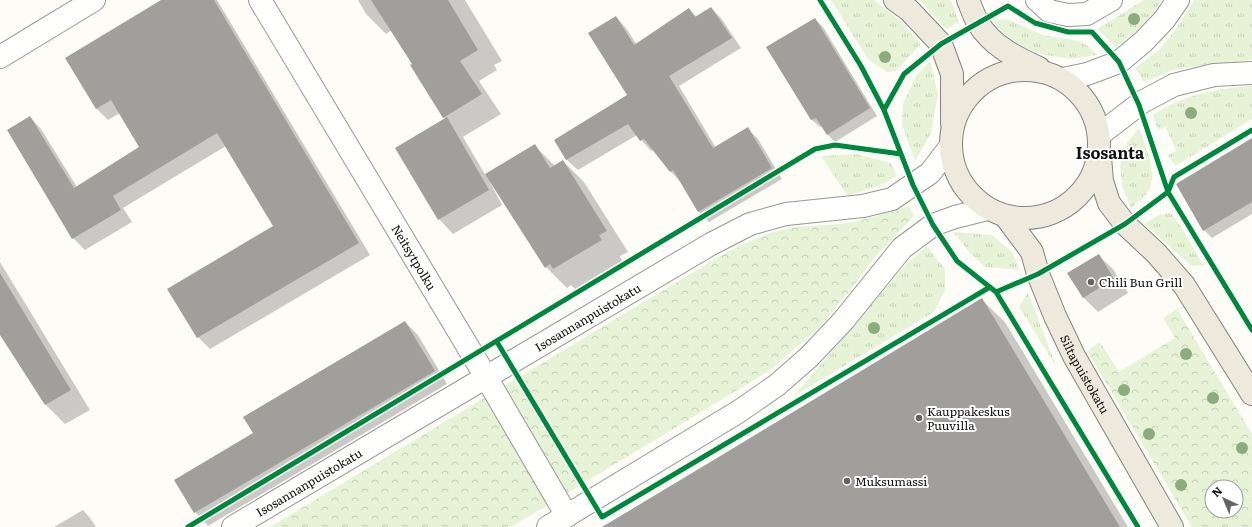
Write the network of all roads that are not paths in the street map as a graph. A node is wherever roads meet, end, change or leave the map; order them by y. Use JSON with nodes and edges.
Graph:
{"nodes":[{"id":1,"x":94,"y":0,"type":"edge"},
{"id":2,"x":260,"y":0,"type":"edge"},
{"id":3,"x":895,"y":0,"type":"edge"},
{"id":4,"x":968,"y":0,"type":"edge"},
{"id":5,"x":1036,"y":0,"type":"edge"},
{"id":6,"x":1111,"y":0,"type":"edge"},
{"id":7,"x":1178,"y":0,"type":"edge"},
{"id":8,"x":0,"y":57,"type":"edge"},
{"id":9,"x":1252,"y":73,"type":"edge"},
{"id":10,"x":1056,"y":76,"type":"junction"},
{"id":11,"x":951,"y":136,"type":"junction"},
{"id":12,"x":1099,"y":142,"type":"junction"},
{"id":13,"x":997,"y":213,"type":"junction"},
{"id":14,"x":486,"y":377,"type":"junction"},
{"id":15,"x":1252,"y":394,"type":"edge"},
{"id":16,"x":567,"y":516,"type":"junction"},
{"id":17,"x":233,"y":527,"type":"edge"},
{"id":18,"x":548,"y":527,"type":"edge"},
{"id":19,"x":1172,"y":527,"type":"edge"}],
"edges":[{"from":1,"to":8,"type":"street"},
{"from":2,"to":14,"type":"street","name":"Neitsytpolku"},
{"from":3,"to":11,"type":"main road"},
{"from":4,"to":10,"type":"main road"},
{"from":5,"to":6,"type":"street"},
{"from":7,"to":10,"type":"street"},
{"from":9,"to":12,"type":"street"},
{"from":10,"to":11,"type":"main road"},
{"from":10,"to":12,"type":"main road"},
{"from":11,"to":13,"type":"main road","name":"Siltapuistokatu"},
{"from":11,"to":14,"type":"street","name":"Isosannanpuistokatu"},
{"from":12,"to":13,"type":"main road"},
{"from":12,"to":15,"type":"main road"},
{"from":13,"to":16,"type":"street"},
{"from":13,"to":19,"type":"main road","name":"Siltapuistokatu"},
{"from":14,"to":16,"type":"street","name":"Neitsytpolku"},
{"from":14,"to":17,"type":"street","name":"Isosannanpuistokatu"},
{"from":16,"to":18,"type":"street"}]}
